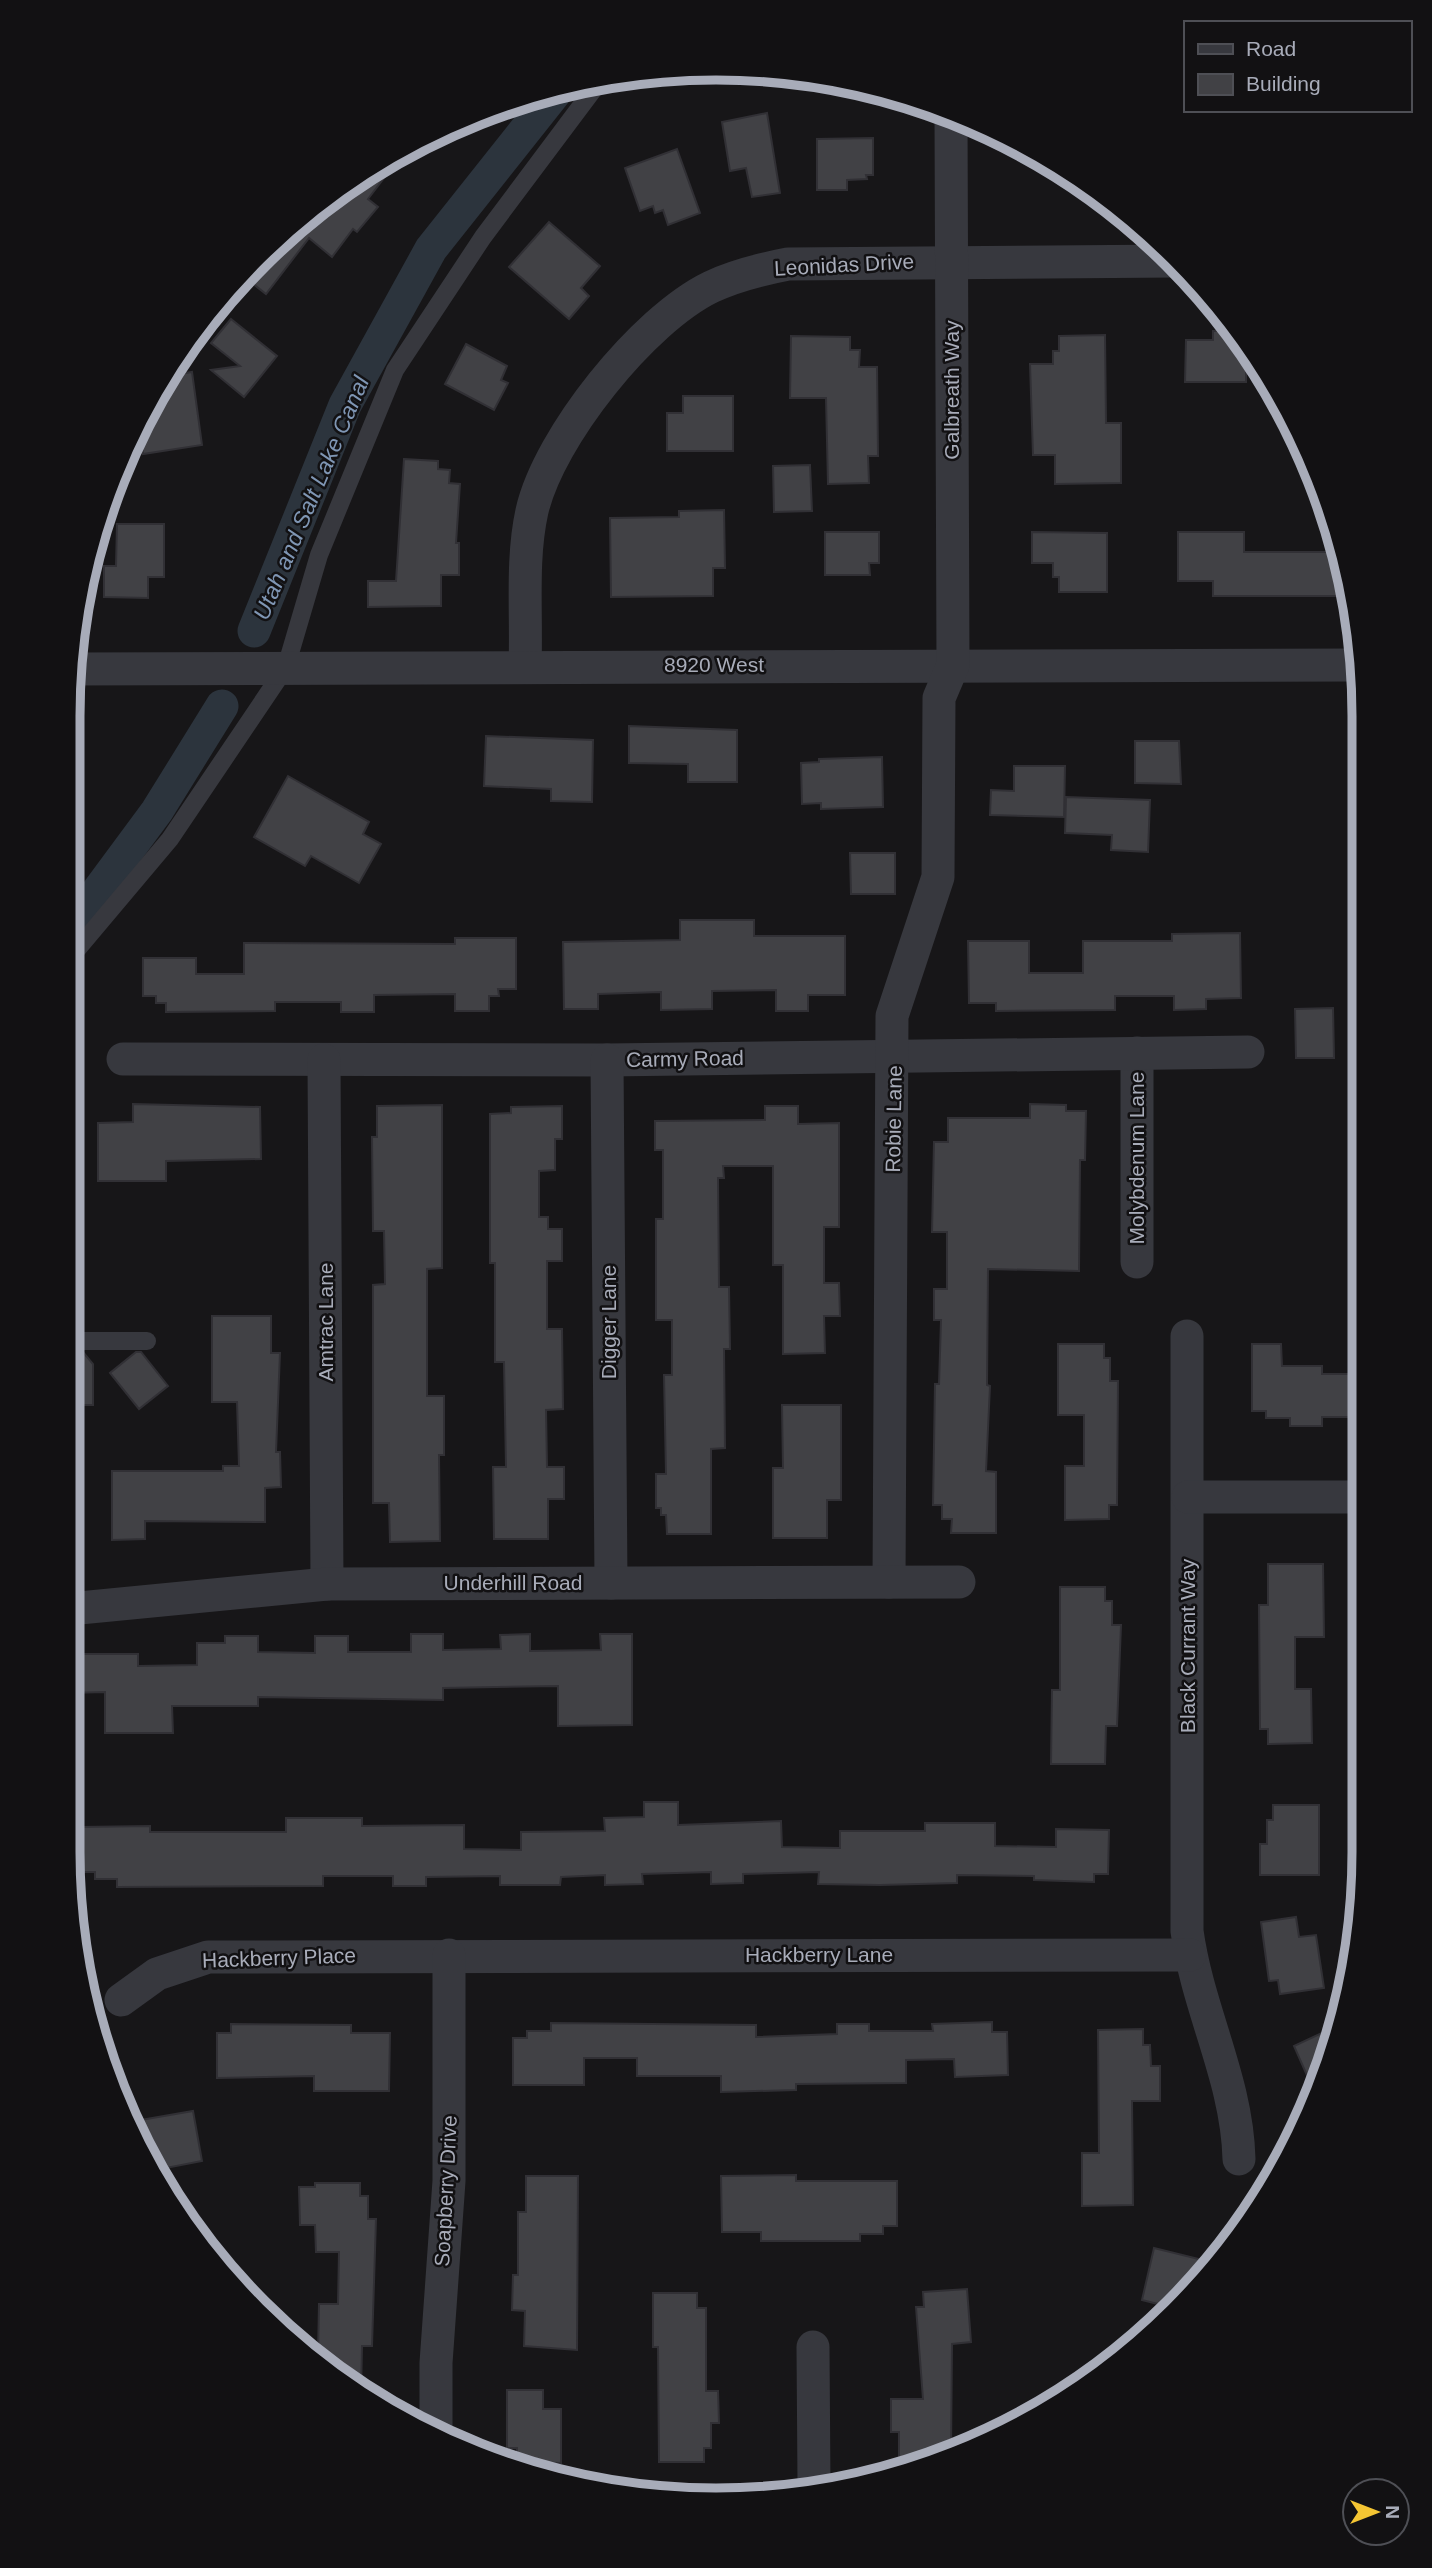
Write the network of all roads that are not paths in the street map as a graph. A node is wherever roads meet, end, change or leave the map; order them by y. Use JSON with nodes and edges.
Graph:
{"nodes":[{"id":1,"x":591,"y":93,"type":"edge"},
{"id":2,"x":951,"y":126,"type":"edge"},
{"id":3,"x":951,"y":261,"type":"junction"},
{"id":4,"x":1159,"y":261,"type":"edge"},
{"id":5,"x":953,"y":665,"type":"junction"},
{"id":6,"x":1349,"y":665,"type":"edge"},
{"id":7,"x":525,"y":666,"type":"junction"},
{"id":8,"x":272,"y":667,"type":"junction"},
{"id":9,"x":82,"y":669,"type":"edge"},
{"id":10,"x":80,"y":946,"type":"edge"},
{"id":11,"x":1248,"y":1052,"type":"dead end"},
{"id":12,"x":1137,"y":1053,"type":"junction"},
{"id":13,"x":894,"y":1056,"type":"junction"},
{"id":14,"x":122,"y":1059,"type":"dead end"},
{"id":15,"x":324,"y":1060,"type":"junction"},
{"id":16,"x":607,"y":1060,"type":"junction"},
{"id":17,"x":1137,"y":1262,"type":"dead end"},
{"id":18,"x":1187,"y":1336,"type":"dead end"},
{"id":19,"x":80,"y":1341,"type":"edge"},
{"id":20,"x":147,"y":1341,"type":"dead end"},
{"id":21,"x":1188,"y":1497,"type":"junction"},
{"id":22,"x":1352,"y":1497,"type":"edge"},
{"id":23,"x":889,"y":1582,"type":"junction"},
{"id":24,"x":959,"y":1582,"type":"dead end"},
{"id":25,"x":611,"y":1583,"type":"junction"},
{"id":26,"x":327,"y":1584,"type":"junction"},
{"id":27,"x":80,"y":1608,"type":"edge"},
{"id":28,"x":449,"y":1955,"type":"junction"},
{"id":29,"x":1190,"y":1955,"type":"junction"},
{"id":30,"x":121,"y":2000,"type":"dead end"},
{"id":31,"x":1239,"y":2159,"type":"dead end"},
{"id":32,"x":813,"y":2347,"type":"dead end"},
{"id":33,"x":436,"y":2422,"type":"edge"},
{"id":34,"x":814,"y":2479,"type":"edge"}],
"edges":[{"from":1,"to":8,"type":"lane"},
{"from":2,"to":3,"type":"street","name":"Galbreath Way"},
{"from":3,"to":4,"type":"street","name":"Leonidas Drive"},
{"from":3,"to":5,"type":"street","name":"Galbreath Way"},
{"from":3,"to":7,"type":"street","name":"Leonidas Drive"},
{"from":5,"to":6,"type":"street","name":"8920 West"},
{"from":5,"to":7,"type":"street","name":"8920 West"},
{"from":5,"to":13,"type":"street","name":"Robie Lane"},
{"from":7,"to":8,"type":"street","name":"8920 West"},
{"from":8,"to":9,"type":"street","name":"8920 West"},
{"from":8,"to":10,"type":"lane"},
{"from":11,"to":12,"type":"street","name":"Carmy Road"},
{"from":12,"to":13,"type":"street","name":"Carmy Road"},
{"from":12,"to":17,"type":"street","name":"Molybdenum Lane"},
{"from":13,"to":16,"type":"street","name":"Carmy Road"},
{"from":13,"to":23,"type":"street","name":"Robie Lane"},
{"from":14,"to":15,"type":"street","name":"Carmy Road"},
{"from":15,"to":16,"type":"street","name":"Carmy Road"},
{"from":15,"to":26,"type":"street","name":"Amtrac Lane"},
{"from":16,"to":25,"type":"street","name":"Digger Lane"},
{"from":18,"to":21,"type":"street","name":"Black Currant Way"},
{"from":19,"to":20,"type":"lane"},
{"from":21,"to":22,"type":"street"},
{"from":21,"to":29,"type":"street","name":"Black Currant Way"},
{"from":23,"to":24,"type":"street","name":"Underhill Road"},
{"from":23,"to":25,"type":"street","name":"Underhill Road"},
{"from":25,"to":26,"type":"street","name":"Underhill Road"},
{"from":26,"to":27,"type":"street","name":"Underhill Road"},
{"from":28,"to":29,"type":"street","name":"Hackberry Lane"},
{"from":28,"to":30,"type":"street","name":"Hackberry Place"},
{"from":28,"to":33,"type":"street","name":"Soapberry Drive"},
{"from":29,"to":31,"type":"street","name":"Black Currant Way"},
{"from":32,"to":34,"type":"street"}]}
